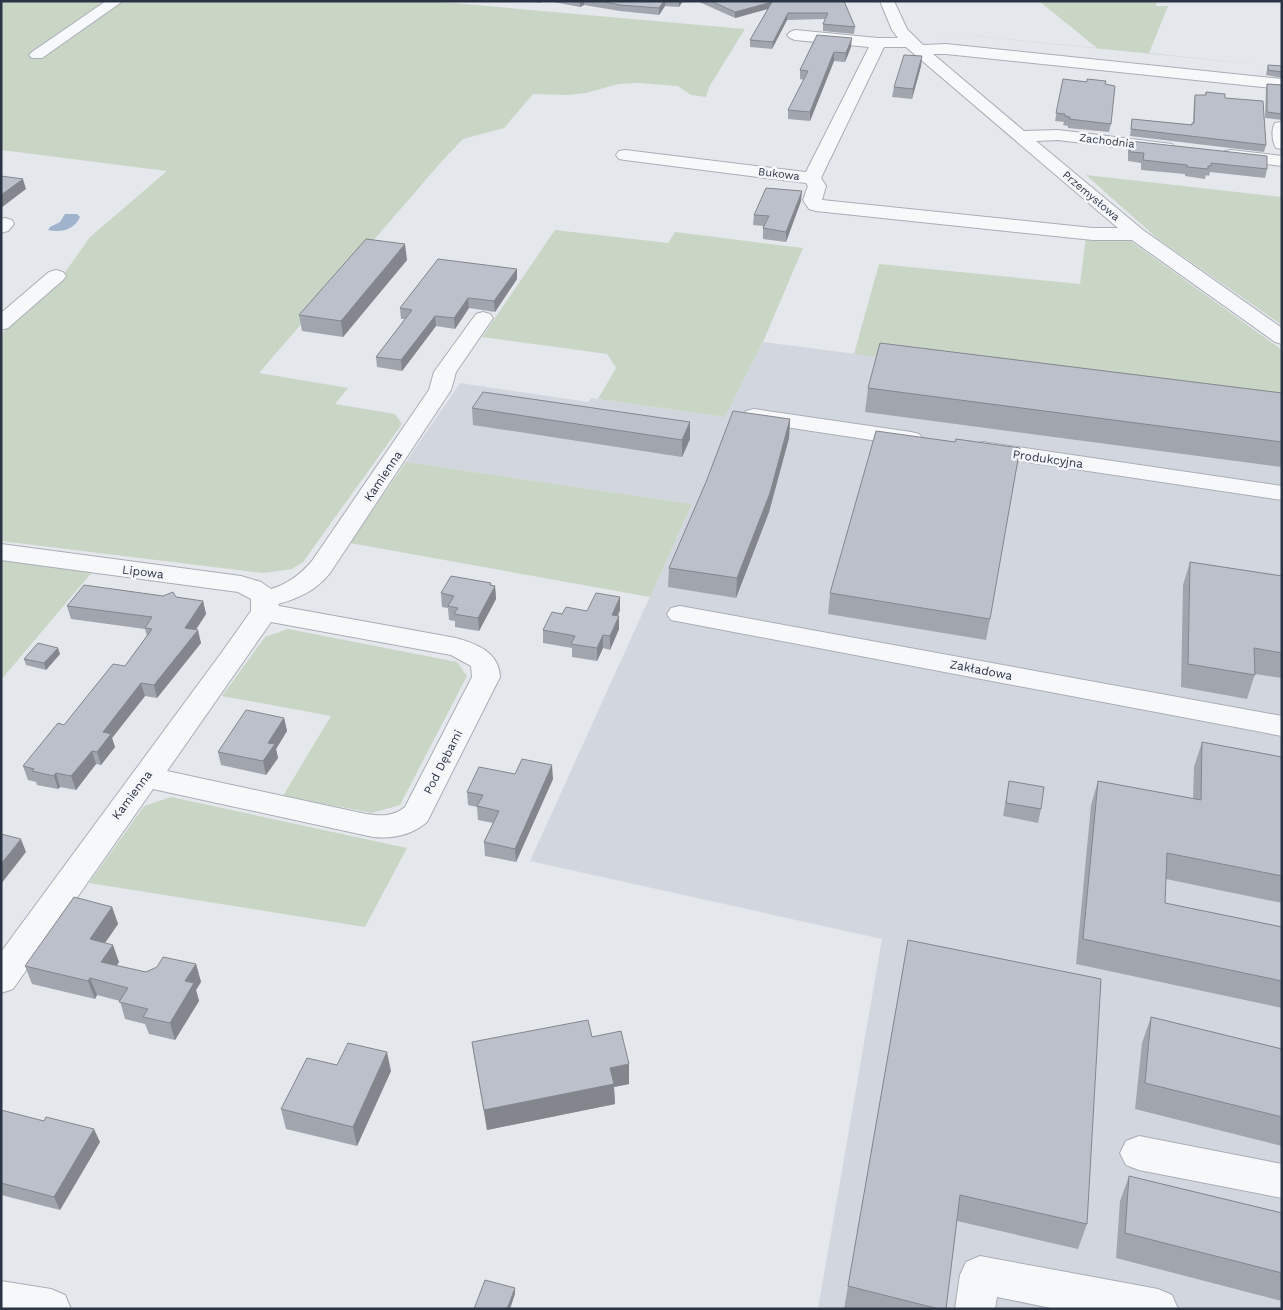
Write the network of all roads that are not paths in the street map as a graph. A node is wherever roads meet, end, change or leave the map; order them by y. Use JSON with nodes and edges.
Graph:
{"nodes":[{"id":1,"x":116,"y":1,"type":"edge"},
{"id":2,"x":887,"y":1,"type":"edge"},
{"id":3,"x":795,"y":35,"type":"dead end"},
{"id":4,"x":878,"y":43,"type":"junction"},
{"id":5,"x":914,"y":46,"type":"junction"},
{"id":6,"x":37,"y":55,"type":"dead end"},
{"id":7,"x":966,"y":69,"type":"dead end"},
{"id":8,"x":943,"y":71,"type":"junction"},
{"id":9,"x":1282,"y":84,"type":"edge"},
{"id":10,"x":1021,"y":136,"type":"junction"},
{"id":11,"x":1184,"y":150,"type":"edge"},
{"id":12,"x":1214,"y":153,"type":"edge"},
{"id":13,"x":625,"y":155,"type":"dead end"},
{"id":14,"x":1282,"y":161,"type":"edge"},
{"id":15,"x":812,"y":178,"type":"junction"},
{"id":16,"x":1136,"y":234,"type":"junction"},
{"id":17,"x":56,"y":276,"type":"dead end"},
{"id":18,"x":483,"y":318,"type":"dead end"},
{"id":19,"x":1,"y":324,"type":"edge"},
{"id":20,"x":1282,"y":338,"type":"edge"},
{"id":21,"x":754,"y":416,"type":"edge"},
{"id":22,"x":930,"y":442,"type":"edge"},
{"id":23,"x":960,"y":446,"type":"edge"},
{"id":24,"x":1282,"y":493,"type":"edge"},
{"id":25,"x":1,"y":552,"type":"edge"},
{"id":26,"x":265,"y":605,"type":"junction"},
{"id":27,"x":680,"y":614,"type":"dead end"},
{"id":28,"x":1282,"y":726,"type":"edge"},
{"id":29,"x":146,"y":777,"type":"junction"},
{"id":30,"x":1,"y":979,"type":"edge"},
{"id":31,"x":1139,"y":1153,"type":"dead end"},
{"id":32,"x":1282,"y":1181,"type":"edge"},
{"id":33,"x":1,"y":1300,"type":"edge"},
{"id":34,"x":50,"y":1309,"type":"edge"},
{"id":35,"x":975,"y":1309,"type":"edge"},
{"id":36,"x":1158,"y":1309,"type":"edge"}],
"edges":[{"from":1,"to":6,"type":"street"},
{"from":2,"to":5,"type":"street","name":"Przemysłowa"},
{"from":3,"to":4,"type":"street"},
{"from":4,"to":5,"type":"street"},
{"from":4,"to":15,"type":"street","name":"Bukowa"},
{"from":5,"to":8,"type":"street","name":"Przemysłowa"},
{"from":5,"to":9,"type":"street"},
{"from":7,"to":8,"type":"street"},
{"from":8,"to":10,"type":"street","name":"Przemysłowa"},
{"from":10,"to":11,"type":"street","name":"Zachodnia"},
{"from":10,"to":16,"type":"street","name":"Przemysłowa"},
{"from":12,"to":14,"type":"street"},
{"from":13,"to":15,"type":"street","name":"Bukowa"},
{"from":15,"to":16,"type":"street"},
{"from":16,"to":20,"type":"street","name":"Przemysłowa"},
{"from":17,"to":19,"type":"street"},
{"from":18,"to":26,"type":"street","name":"Kamienna"},
{"from":21,"to":22,"type":"street"},
{"from":23,"to":24,"type":"street","name":"Produkcyjna"},
{"from":25,"to":26,"type":"street","name":"Lipowa"},
{"from":26,"to":29,"type":"street","name":"Kamienna"},
{"from":26,"to":29,"type":"street","name":"Pod Dębami"},
{"from":27,"to":28,"type":"street","name":"Zakładowa"},
{"from":29,"to":30,"type":"street","name":"Kamienna"},
{"from":31,"to":32,"type":"street"},
{"from":33,"to":34,"type":"street"},
{"from":35,"to":36,"type":"street"}]}
